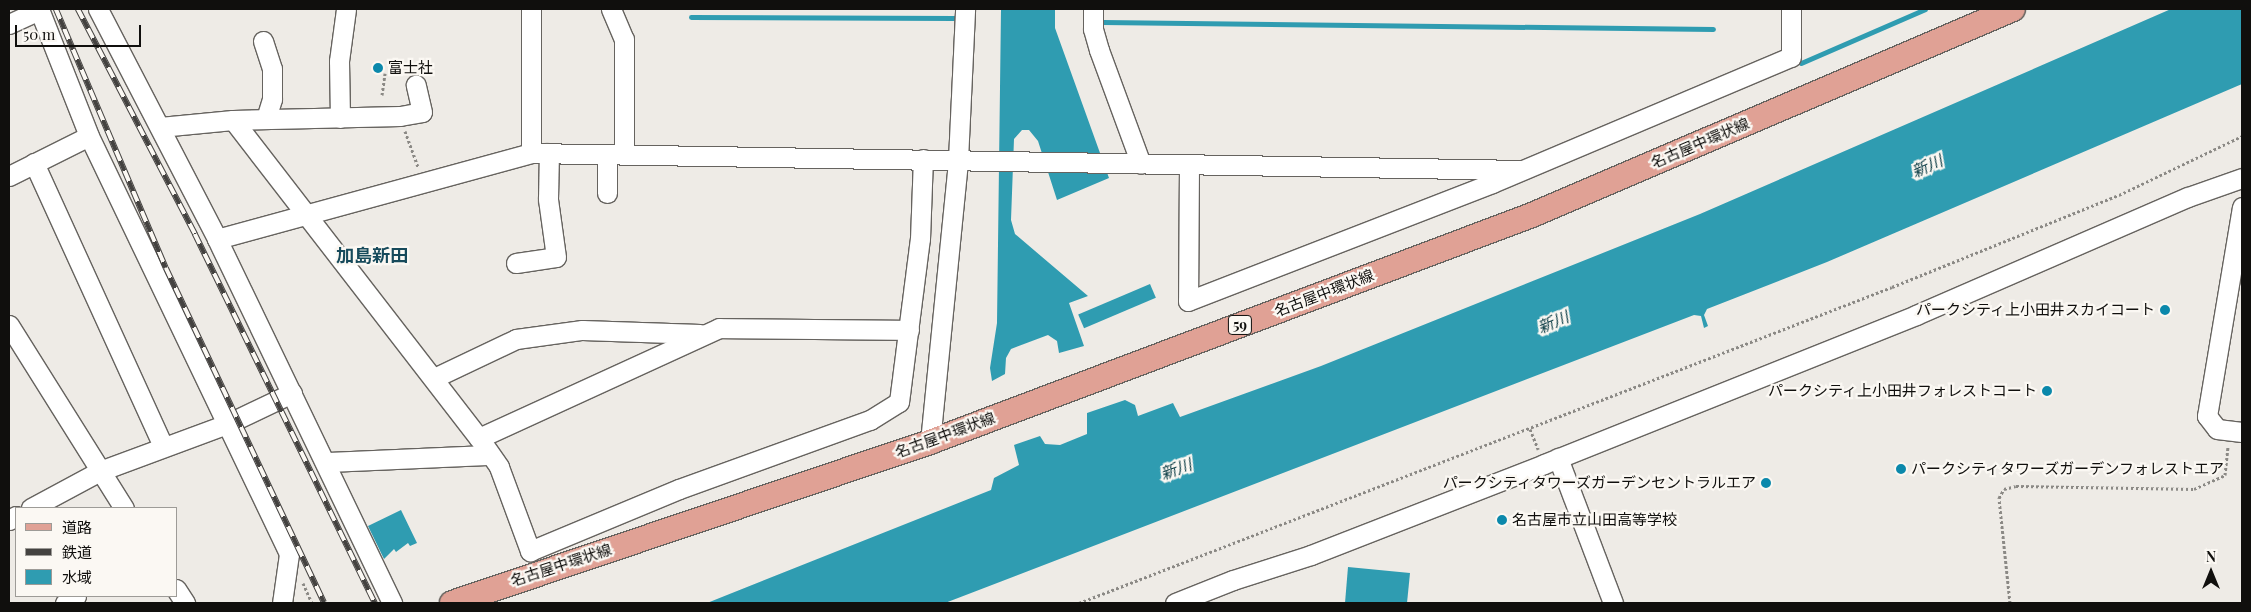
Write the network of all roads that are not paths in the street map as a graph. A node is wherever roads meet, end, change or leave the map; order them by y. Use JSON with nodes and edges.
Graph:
{"nodes":[{"id":1,"x":39,"y":9,"type":"edge"},
{"id":2,"x":98,"y":9,"type":"edge"},
{"id":3,"x":346,"y":9,"type":"edge"},
{"id":4,"x":531,"y":9,"type":"edge"},
{"id":5,"x":611,"y":9,"type":"edge"},
{"id":6,"x":965,"y":9,"type":"edge"},
{"id":7,"x":1093,"y":9,"type":"edge"},
{"id":8,"x":1791,"y":9,"type":"edge"},
{"id":9,"x":2013,"y":9,"type":"edge"},
{"id":10,"x":9,"y":24,"type":"edge"},
{"id":11,"x":263,"y":41,"type":"dead end"},
{"id":12,"x":416,"y":84,"type":"dead end"},
{"id":13,"x":340,"y":118,"type":"junction"},
{"id":14,"x":266,"y":119,"type":"junction"},
{"id":15,"x":233,"y":120,"type":"junction"},
{"id":16,"x":160,"y":127,"type":"junction"},
{"id":17,"x":89,"y":136,"type":"junction"},
{"id":18,"x":540,"y":153,"type":"junction"},
{"id":19,"x":615,"y":154,"type":"junction"},
{"id":20,"x":923,"y":159,"type":"junction"},
{"id":21,"x":958,"y":160,"type":"junction"},
{"id":22,"x":34,"y":163,"type":"junction"},
{"id":23,"x":1132,"y":164,"type":"junction"},
{"id":24,"x":1189,"y":165,"type":"junction"},
{"id":25,"x":1520,"y":170,"type":"junction"},
{"id":26,"x":9,"y":176,"type":"edge"},
{"id":27,"x":2242,"y":178,"type":"edge"},
{"id":28,"x":607,"y":193,"type":"dead end"},
{"id":29,"x":2242,"y":207,"type":"edge"},
{"id":30,"x":306,"y":214,"type":"junction"},
{"id":31,"x":217,"y":239,"type":"junction"},
{"id":32,"x":516,"y":263,"type":"dead end"},
{"id":33,"x":9,"y":325,"type":"edge"},
{"id":34,"x":908,"y":330,"type":"junction"},
{"id":35,"x":705,"y":334,"type":"junction"},
{"id":36,"x":434,"y":378,"type":"junction"},
{"id":37,"x":292,"y":393,"type":"junction"},
{"id":38,"x":227,"y":424,"type":"junction"},
{"id":39,"x":2236,"y":431,"type":"edge"},
{"id":40,"x":479,"y":438,"type":"junction"},
{"id":41,"x":930,"y":442,"type":"junction"},
{"id":42,"x":163,"y":446,"type":"junction"},
{"id":43,"x":489,"y":455,"type":"junction"},
{"id":44,"x":1558,"y":458,"type":"junction"},
{"id":45,"x":326,"y":462,"type":"junction"},
{"id":46,"x":100,"y":471,"type":"junction"},
{"id":47,"x":33,"y":507,"type":"edge"},
{"id":48,"x":123,"y":507,"type":"edge"},
{"id":49,"x":178,"y":592,"type":"edge"},
{"id":50,"x":185,"y":603,"type":"edge"},
{"id":51,"x":282,"y":603,"type":"edge"},
{"id":52,"x":392,"y":603,"type":"edge"},
{"id":53,"x":452,"y":603,"type":"edge"},
{"id":54,"x":1176,"y":603,"type":"edge"},
{"id":55,"x":1613,"y":603,"type":"edge"}],
"edges":[{"from":1,"to":10,"type":"street"},
{"from":1,"to":17,"type":"street"},
{"from":2,"to":16,"type":"street"},
{"from":3,"to":13,"type":"street"},
{"from":4,"to":18,"type":"street"},
{"from":5,"to":19,"type":"street"},
{"from":6,"to":21,"type":"street"},
{"from":7,"to":23,"type":"street"},
{"from":8,"to":25,"type":"street"},
{"from":9,"to":41,"type":"main road","name":"名古屋中環状線","number":"59"},
{"from":11,"to":14,"type":"street"},
{"from":12,"to":13,"type":"street"},
{"from":13,"to":14,"type":"street"},
{"from":14,"to":15,"type":"street"},
{"from":15,"to":16,"type":"street"},
{"from":15,"to":30,"type":"street"},
{"from":16,"to":31,"type":"street"},
{"from":17,"to":22,"type":"street"},
{"from":17,"to":38,"type":"street"},
{"from":18,"to":19,"type":"street"},
{"from":18,"to":30,"type":"street"},
{"from":18,"to":32,"type":"street"},
{"from":19,"to":20,"type":"street"},
{"from":19,"to":28,"type":"street"},
{"from":20,"to":21,"type":"street"},
{"from":20,"to":34,"type":"street"},
{"from":21,"to":23,"type":"street"},
{"from":21,"to":41,"type":"street"},
{"from":22,"to":26,"type":"street"},
{"from":22,"to":42,"type":"street"},
{"from":23,"to":24,"type":"street"},
{"from":24,"to":25,"type":"street"},
{"from":24,"to":25,"type":"street"},
{"from":27,"to":44,"type":"street"},
{"from":29,"to":39,"type":"street"},
{"from":30,"to":31,"type":"street"},
{"from":30,"to":36,"type":"street"},
{"from":31,"to":37,"type":"street"},
{"from":33,"to":46,"type":"street"},
{"from":34,"to":35,"type":"street"},
{"from":34,"to":43,"type":"street"},
{"from":35,"to":36,"type":"street"},
{"from":35,"to":40,"type":"street"},
{"from":36,"to":40,"type":"street"},
{"from":37,"to":38,"type":"street"},
{"from":37,"to":45,"type":"street"},
{"from":38,"to":42,"type":"street"},
{"from":38,"to":51,"type":"street"},
{"from":40,"to":43,"type":"street"},
{"from":41,"to":53,"type":"main road","name":"名古屋中環状線","number":"59"},
{"from":42,"to":46,"type":"street"},
{"from":43,"to":45,"type":"street"},
{"from":44,"to":54,"type":"street"},
{"from":44,"to":55,"type":"street"},
{"from":45,"to":52,"type":"street"},
{"from":46,"to":47,"type":"street"},
{"from":46,"to":48,"type":"street"},
{"from":49,"to":50,"type":"street"}]}
